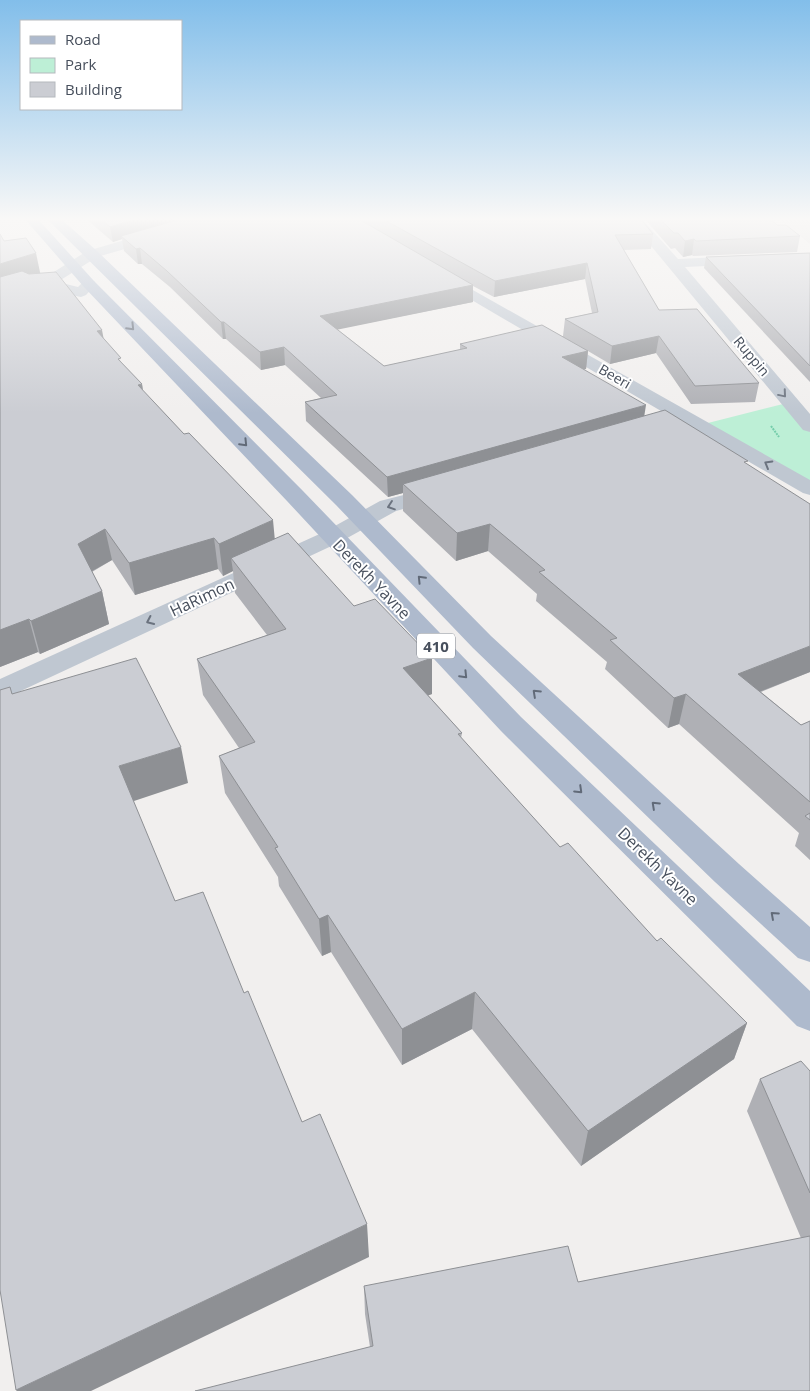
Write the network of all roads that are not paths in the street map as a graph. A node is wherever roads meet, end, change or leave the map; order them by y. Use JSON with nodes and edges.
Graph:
{"nodes":[{"id":1,"x":42,"y":283,"type":"edge"},
{"id":2,"x":83,"y":283,"type":"edge"},
{"id":3,"x":99,"y":283,"type":"edge"},
{"id":4,"x":102,"y":283,"type":"edge"},
{"id":5,"x":454,"y":283,"type":"edge"},
{"id":6,"x":691,"y":283,"type":"edge"},
{"id":7,"x":7,"y":295,"type":"edge"},
{"id":8,"x":690,"y":419,"type":"junction"},
{"id":9,"x":810,"y":426,"type":"edge"},
{"id":10,"x":624,"y":438,"type":"edge"},
{"id":11,"x":463,"y":485,"type":"edge"},
{"id":12,"x":810,"y":488,"type":"edge"},
{"id":13,"x":363,"y":521,"type":"junction"},
{"id":14,"x":332,"y":537,"type":"junction"},
{"id":15,"x":0,"y":690,"type":"edge"},
{"id":16,"x":810,"y":948,"type":"edge"},
{"id":17,"x":810,"y":1015,"type":"edge"}],
"edges":[{"from":1,"to":7,"type":"street"},
{"from":2,"to":7,"type":"street"},
{"from":3,"to":14,"type":"main road","name":"Derekh Yavne","number":"410","one_way":true},
{"from":4,"to":13,"type":"main road","name":"Derekh Yavne","number":"410"},
{"from":5,"to":8,"type":"street","name":"Beeri"},
{"from":6,"to":9,"type":"street","name":"Ruppin","one_way":true},
{"from":8,"to":10,"type":"street"},
{"from":12,"to":8,"type":"street","name":"Beeri","one_way":true},
{"from":11,"to":13,"type":"street","name":"HaRimon","one_way":true},
{"from":13,"to":14,"type":"street","name":"HaRimon"},
{"from":16,"to":13,"type":"main road","name":"Derekh Yavne","number":"410","one_way":true},
{"from":14,"to":15,"type":"street","name":"HaRimon","one_way":true},
{"from":14,"to":17,"type":"main road","name":"Derekh Yavne","number":"410","one_way":true}]}
